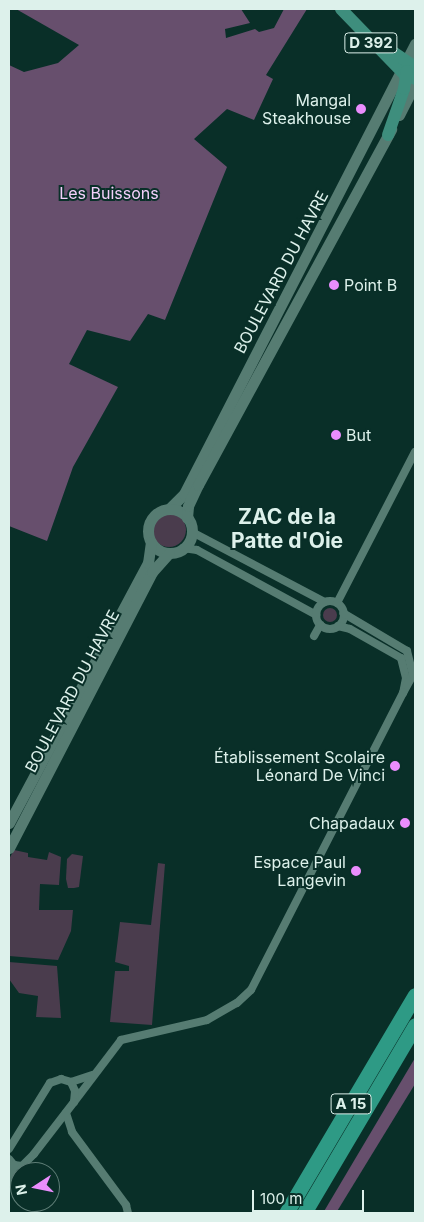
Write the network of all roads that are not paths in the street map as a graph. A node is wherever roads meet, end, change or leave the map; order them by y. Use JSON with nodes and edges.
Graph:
{"nodes":[{"id":1,"x":342,"y":10,"type":"edge"},
{"id":2,"x":415,"y":44,"type":"edge"},
{"id":3,"x":410,"y":74,"type":"edge"},
{"id":4,"x":388,"y":135,"type":"joint"},
{"id":5,"x":415,"y":452,"type":"edge"},
{"id":6,"x":169,"y":509,"type":"junction"},
{"id":7,"x":187,"y":518,"type":"junction"},
{"id":8,"x":192,"y":532,"type":"junction"},
{"id":9,"x":151,"y":542,"type":"junction"},
{"id":10,"x":183,"y":548,"type":"junction"},
{"id":11,"x":169,"y":553,"type":"junction"},
{"id":12,"x":325,"y":602,"type":"junction"},
{"id":13,"x":337,"y":604,"type":"junction"},
{"id":14,"x":343,"y":613,"type":"junction"},
{"id":15,"x":316,"y":614,"type":"junction"},
{"id":16,"x":320,"y":625,"type":"junction"},
{"id":17,"x":338,"y":626,"type":"junction"},
{"id":18,"x":314,"y":636,"type":"dead end"},
{"id":19,"x":403,"y":693,"type":"junction"},
{"id":20,"x":9,"y":823,"type":"edge"},
{"id":21,"x":9,"y":848,"type":"edge"},
{"id":22,"x":415,"y":995,"type":"edge"},
{"id":23,"x":415,"y":1025,"type":"edge"},
{"id":24,"x":95,"y":1074,"type":"junction"},
{"id":25,"x":71,"y":1082,"type":"junction"},
{"id":26,"x":74,"y":1102,"type":"junction"},
{"id":27,"x":66,"y":1113,"type":"junction"},
{"id":28,"x":9,"y":1149,"type":"edge"},
{"id":29,"x":26,"y":1162,"type":"edge"},
{"id":30,"x":128,"y":1213,"type":"edge"},
{"id":31,"x":286,"y":1213,"type":"edge"},
{"id":32,"x":304,"y":1213,"type":"edge"}],
"edges":[{"from":1,"to":3,"type":"main road","number":"D 392"},
{"from":2,"to":3,"type":"main road","name":"BOULEVARD DU HAVRE"},
{"from":3,"to":4,"type":"main road"},
{"from":3,"to":6,"type":"main road","name":"BOULEVARD DU HAVRE"},
{"from":4,"to":7,"type":"main road","name":"BOULEVARD DU HAVRE"},
{"from":5,"to":13,"type":"street"},
{"from":6,"to":7,"type":"main road"},
{"from":6,"to":9,"type":"main road","name":"BOULEVARD DU HAVRE"},
{"from":7,"to":8,"type":"main road"},
{"from":8,"to":10,"type":"main road"},
{"from":8,"to":12,"type":"street"},
{"from":9,"to":11,"type":"main road"},
{"from":9,"to":20,"type":"main road","name":"BOULEVARD DU HAVRE"},
{"from":10,"to":11,"type":"main road","name":"BOULEVARD DU HAVRE"},
{"from":10,"to":15,"type":"street"},
{"from":11,"to":21,"type":"main road","name":"BOULEVARD DU HAVRE"},
{"from":12,"to":13,"type":"street"},
{"from":12,"to":15,"type":"street"},
{"from":13,"to":14,"type":"street"},
{"from":14,"to":17,"type":"street"},
{"from":14,"to":19,"type":"street"},
{"from":15,"to":16,"type":"street"},
{"from":16,"to":17,"type":"street"},
{"from":16,"to":18,"type":"street"},
{"from":17,"to":19,"type":"street"},
{"from":19,"to":24,"type":"street"},
{"from":22,"to":31,"type":"highway","number":"A 15"},
{"from":23,"to":32,"type":"highway","number":"A 15"},
{"from":24,"to":25,"type":"street"},
{"from":24,"to":26,"type":"street"},
{"from":25,"to":26,"type":"street"},
{"from":25,"to":28,"type":"street"},
{"from":26,"to":27,"type":"street"},
{"from":27,"to":29,"type":"street"},
{"from":27,"to":30,"type":"street"}]}
